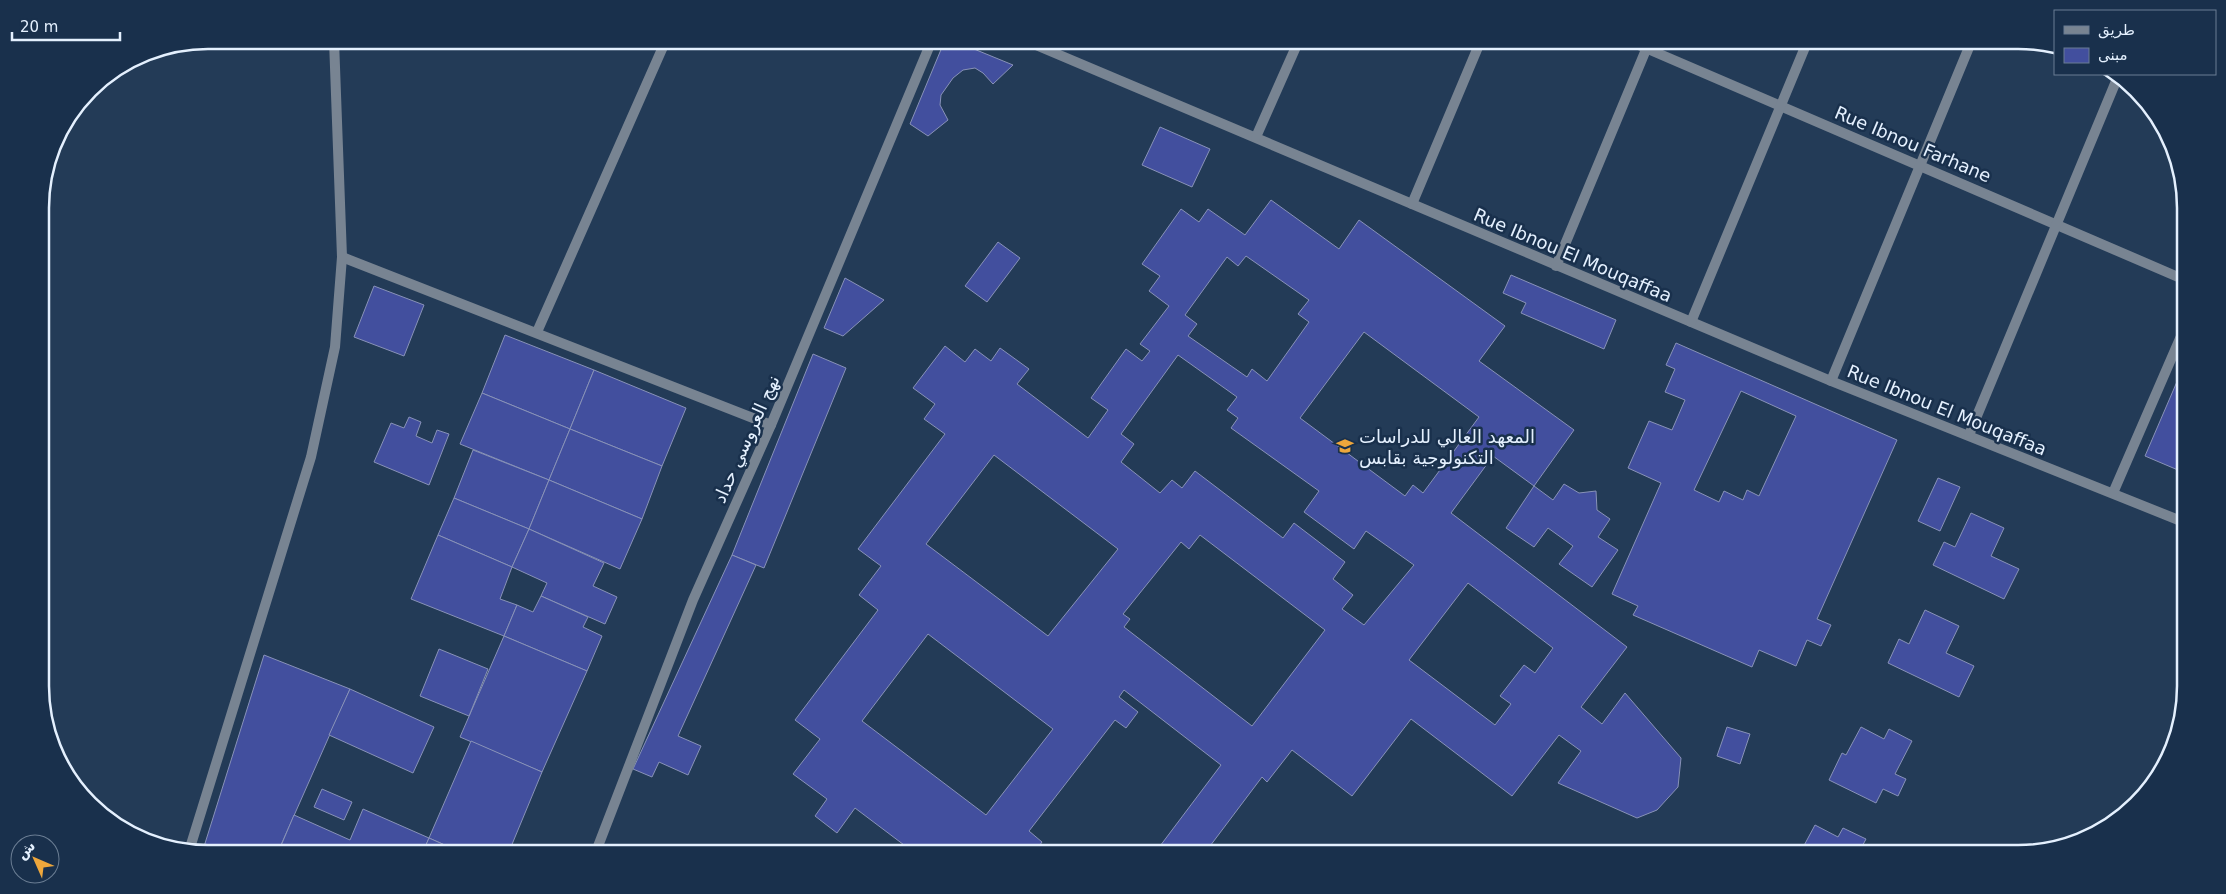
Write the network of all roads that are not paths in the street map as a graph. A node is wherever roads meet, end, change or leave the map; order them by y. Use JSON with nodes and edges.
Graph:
{"nodes":[{"id":1,"x":334,"y":49,"type":"edge"},
{"id":2,"x":662,"y":49,"type":"edge"},
{"id":3,"x":928,"y":49,"type":"edge"},
{"id":4,"x":1046,"y":49,"type":"edge"},
{"id":5,"x":1294,"y":49,"type":"edge"},
{"id":6,"x":1477,"y":49,"type":"edge"},
{"id":7,"x":1646,"y":49,"type":"edge"},
{"id":8,"x":1659,"y":49,"type":"edge"},
{"id":9,"x":1804,"y":49,"type":"edge"},
{"id":10,"x":1968,"y":49,"type":"edge"},
{"id":11,"x":2116,"y":82,"type":"edge"},
{"id":12,"x":1781,"y":106,"type":"junction"},
{"id":13,"x":1256,"y":137,"type":"junction"},
{"id":14,"x":1921,"y":165,"type":"junction"},
{"id":15,"x":1412,"y":204,"type":"junction"},
{"id":16,"x":2057,"y":223,"type":"junction"},
{"id":17,"x":342,"y":257,"type":"junction"},
{"id":18,"x":1556,"y":266,"type":"junction"},
{"id":19,"x":2177,"y":276,"type":"edge"},
{"id":20,"x":1691,"y":322,"type":"junction"},
{"id":21,"x":536,"y":332,"type":"junction"},
{"id":22,"x":2177,"y":346,"type":"edge"},
{"id":23,"x":1831,"y":381,"type":"junction"},
{"id":24,"x":771,"y":425,"type":"junction"},
{"id":25,"x":1969,"y":435,"type":"junction"},
{"id":26,"x":2113,"y":494,"type":"junction"},
{"id":27,"x":2177,"y":519,"type":"edge"},
{"id":28,"x":191,"y":844,"type":"edge"},
{"id":29,"x":598,"y":845,"type":"edge"}],
"edges":[{"from":1,"to":17,"type":"street"},
{"from":2,"to":21,"type":"street"},
{"from":3,"to":24,"type":"street","name":"نهج العروسي حداد"},
{"from":4,"to":13,"type":"street","name":"Rue Ibnou El Mouqaffaa"},
{"from":5,"to":13,"type":"street"},
{"from":6,"to":15,"type":"street"},
{"from":7,"to":18,"type":"street"},
{"from":8,"to":12,"type":"street","name":"Rue Ibnou Farhane"},
{"from":9,"to":12,"type":"street"},
{"from":10,"to":14,"type":"street"},
{"from":11,"to":16,"type":"street"},
{"from":12,"to":14,"type":"street","name":"Rue Ibnou Farhane"},
{"from":12,"to":20,"type":"street"},
{"from":13,"to":15,"type":"street","name":"Rue Ibnou El Mouqaffaa"},
{"from":14,"to":16,"type":"street","name":"Rue Ibnou Farhane"},
{"from":14,"to":23,"type":"street"},
{"from":15,"to":18,"type":"street","name":"Rue Ibnou El Mouqaffaa"},
{"from":16,"to":19,"type":"street","name":"Rue Ibnou Farhane"},
{"from":16,"to":25,"type":"street"},
{"from":17,"to":21,"type":"street"},
{"from":17,"to":28,"type":"street"},
{"from":18,"to":20,"type":"street","name":"Rue Ibnou El Mouqaffaa"},
{"from":20,"to":23,"type":"street","name":"Rue Ibnou El Mouqaffaa"},
{"from":21,"to":24,"type":"street"},
{"from":22,"to":26,"type":"street"},
{"from":23,"to":25,"type":"street","name":"Rue Ibnou El Mouqaffaa"},
{"from":24,"to":29,"type":"street","name":"نهج العروسي حداد"},
{"from":25,"to":26,"type":"street","name":"Rue Ibnou El Mouqaffaa"},
{"from":26,"to":27,"type":"street","name":"Rue Ibnou El Mouqaffaa"}]}
